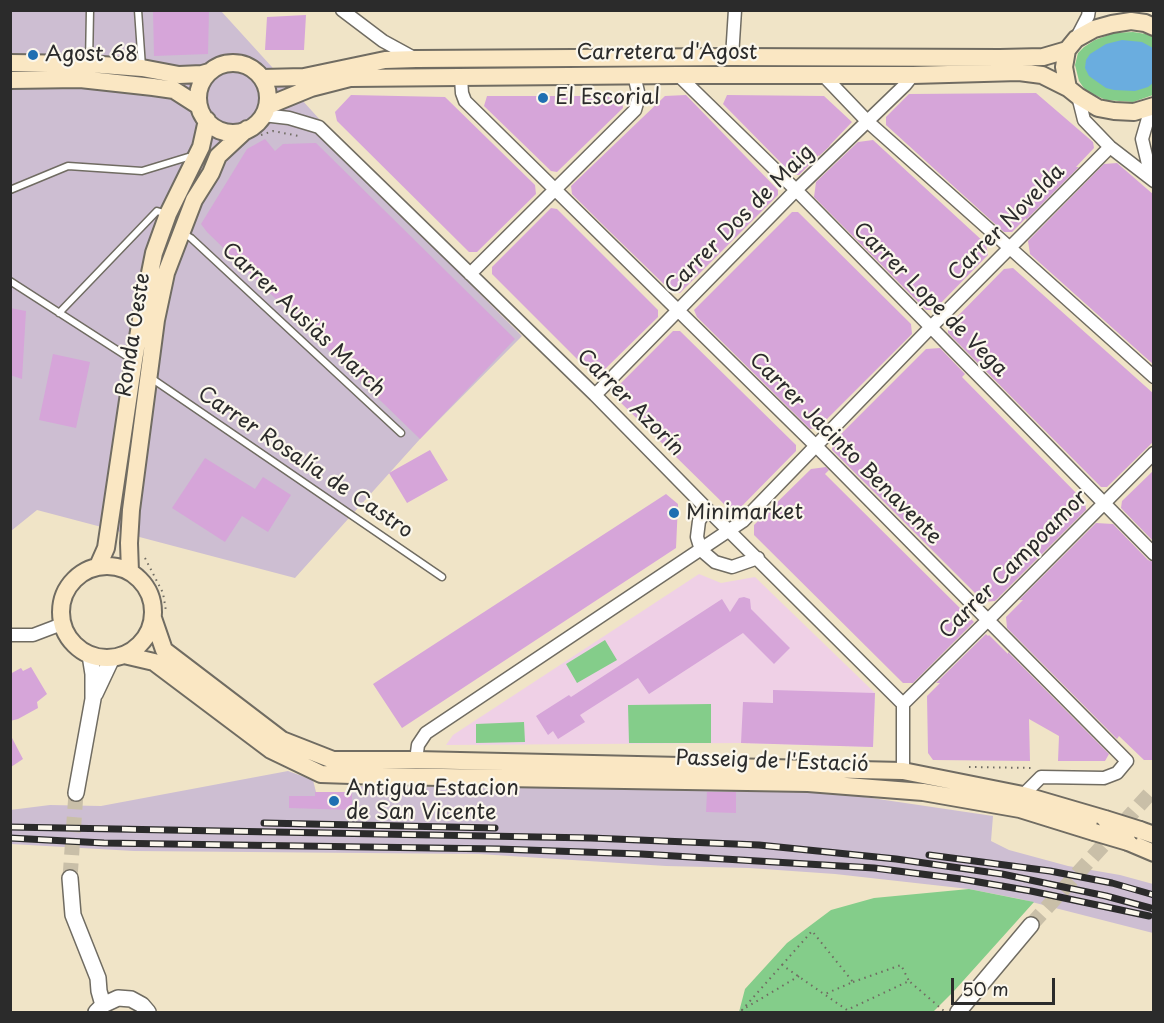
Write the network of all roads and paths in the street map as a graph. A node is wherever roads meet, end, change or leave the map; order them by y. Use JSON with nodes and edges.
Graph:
{"nodes":[{"id":1,"x":90,"y":10,"type":"edge"},
{"id":2,"x":138,"y":10,"type":"edge"},
{"id":3,"x":342,"y":10,"type":"edge"},
{"id":4,"x":735,"y":10,"type":"edge"},
{"id":5,"x":1089,"y":10,"type":"edge"},
{"id":6,"x":1154,"y":27,"type":"edge"},
{"id":7,"x":1071,"y":45,"type":"junction"},
{"id":8,"x":732,"y":57,"type":"junction"},
{"id":9,"x":416,"y":59,"type":"junction"},
{"id":10,"x":10,"y":63,"type":"edge"},
{"id":11,"x":89,"y":64,"type":"junction"},
{"id":12,"x":142,"y":68,"type":"junction"},
{"id":13,"x":209,"y":72,"type":"junction"},
{"id":14,"x":732,"y":74,"type":"junction"},
{"id":15,"x":634,"y":75,"type":"junction"},
{"id":16,"x":678,"y":75,"type":"junction"},
{"id":17,"x":823,"y":75,"type":"junction"},
{"id":18,"x":913,"y":75,"type":"junction"},
{"id":19,"x":262,"y":78,"type":"junction"},
{"id":20,"x":461,"y":78,"type":"junction"},
{"id":21,"x":10,"y":81,"type":"edge"},
{"id":22,"x":1073,"y":92,"type":"junction"},
{"id":23,"x":1152,"y":107,"type":"edge"},
{"id":24,"x":265,"y":111,"type":"junction"},
{"id":25,"x":203,"y":113,"type":"junction"},
{"id":26,"x":867,"y":121,"type":"junction"},
{"id":27,"x":250,"y":134,"type":"junction"},
{"id":28,"x":303,"y":136,"type":"dead end"},
{"id":29,"x":1110,"y":147,"type":"junction"},
{"id":30,"x":195,"y":159,"type":"junction"},
{"id":31,"x":1154,"y":174,"type":"edge"},
{"id":32,"x":1154,"y":181,"type":"edge"},
{"id":33,"x":555,"y":189,"type":"junction"},
{"id":34,"x":10,"y":190,"type":"edge"},
{"id":35,"x":796,"y":190,"type":"junction"},
{"id":36,"x":168,"y":214,"type":"junction"},
{"id":37,"x":181,"y":233,"type":"junction"},
{"id":38,"x":1010,"y":248,"type":"junction"},
{"id":39,"x":470,"y":274,"type":"junction"},
{"id":40,"x":10,"y":281,"type":"edge"},
{"id":41,"x":678,"y":310,"type":"junction"},
{"id":42,"x":59,"y":313,"type":"junction"},
{"id":43,"x":930,"y":328,"type":"junction"},
{"id":44,"x":134,"y":360,"type":"junction"},
{"id":45,"x":148,"y":376,"type":"junction"},
{"id":46,"x":1154,"y":377,"type":"edge"},
{"id":47,"x":595,"y":394,"type":"junction"},
{"id":48,"x":401,"y":434,"type":"dead end"},
{"id":49,"x":816,"y":446,"type":"junction"},
{"id":50,"x":1154,"y":453,"type":"edge"},
{"id":51,"x":1104,"y":502,"type":"junction"},
{"id":52,"x":707,"y":509,"type":"junction"},
{"id":53,"x":729,"y":530,"type":"junction"},
{"id":54,"x":701,"y":550,"type":"junction"},
{"id":55,"x":1154,"y":554,"type":"edge"},
{"id":56,"x":144,"y":556,"type":"dead end"},
{"id":57,"x":758,"y":558,"type":"junction"},
{"id":58,"x":98,"y":566,"type":"junction"},
{"id":59,"x":130,"y":572,"type":"junction"},
{"id":60,"x":442,"y":577,"type":"dead end"},
{"id":61,"x":160,"y":619,"type":"junction"},
{"id":62,"x":988,"y":620,"type":"junction"},
{"id":63,"x":62,"y":624,"type":"junction"},
{"id":64,"x":10,"y":635,"type":"edge"},
{"id":65,"x":90,"y":655,"type":"junction"},
{"id":66,"x":118,"y":656,"type":"junction"},
{"id":67,"x":93,"y":699,"type":"junction"},
{"id":68,"x":903,"y":704,"type":"junction"},
{"id":69,"x":416,"y":760,"type":"junction"},
{"id":70,"x":967,"y":767,"type":"dead end"},
{"id":71,"x":903,"y":771,"type":"junction"},
{"id":72,"x":1047,"y":776,"type":"junction"},
{"id":73,"x":76,"y":794,"type":"tunnel mouth"},
{"id":74,"x":1023,"y":795,"type":"junction"},
{"id":75,"x":1141,"y":836,"type":"edge"},
{"id":76,"x":1154,"y":853,"type":"edge"},
{"id":77,"x":70,"y":878,"type":"tunnel mouth"},
{"id":78,"x":1031,"y":925,"type":"tunnel mouth"},
{"id":79,"x":782,"y":965,"type":"junction"},
{"id":80,"x":799,"y":976,"type":"junction"},
{"id":81,"x":98,"y":978,"type":"junction"},
{"id":82,"x":909,"y":981,"type":"junction"},
{"id":83,"x":853,"y":982,"type":"junction"},
{"id":84,"x":825,"y":994,"type":"junction"},
{"id":85,"x":118,"y":998,"type":"junction"},
{"id":86,"x":100,"y":1009,"type":"edge"},
{"id":87,"x":148,"y":1012,"type":"edge"},
{"id":88,"x":955,"y":1012,"type":"edge"}],
"edges":[{"from":1,"to":11,"type":"lane"},
{"from":2,"to":12,"type":"lane"},
{"from":3,"to":9,"type":"street"},
{"from":4,"to":8,"type":"street"},
{"from":5,"to":7,"type":"street"},
{"from":6,"to":7,"type":"main road","name":"Carretera d'Agost"},
{"from":7,"to":8,"type":"main road","name":"Carretera d'Agost"},
{"from":7,"to":22,"type":"main road"},
{"from":8,"to":9,"type":"main road","name":"Carretera d'Agost"},
{"from":8,"to":14,"type":"main road"},
{"from":9,"to":19,"type":"main road","name":"Carretera d'Agost"},
{"from":10,"to":11,"type":"main road"},
{"from":11,"to":12,"type":"main road"},
{"from":12,"to":13,"type":"main road"},
{"from":13,"to":19,"type":"main road"},
{"from":13,"to":25,"type":"main road"},
{"from":14,"to":16,"type":"main road","name":"Carretera d'Agost"},
{"from":14,"to":17,"type":"main road","name":"Carretera d'Agost"},
{"from":15,"to":16,"type":"main road","name":"Carretera d'Agost"},
{"from":15,"to":20,"type":"main road","name":"Carretera d'Agost"},
{"from":15,"to":33,"type":"street"},
{"from":16,"to":35,"type":"street","name":"Carrer Lope de Vega"},
{"from":17,"to":18,"type":"main road","name":"Carretera d'Agost"},
{"from":17,"to":26,"type":"street"},
{"from":18,"to":22,"type":"main road","name":"Carretera d'Agost"},
{"from":18,"to":26,"type":"street","name":"Carrer Dos de Maig"},
{"from":19,"to":24,"type":"main road"},
{"from":20,"to":24,"type":"main road","name":"Carretera d'Agost"},
{"from":20,"to":33,"type":"street","name":"Carrer Jacinto Benavente"},
{"from":21,"to":25,"type":"main road"},
{"from":22,"to":23,"type":"main road","name":"Carretera d'Agost"},
{"from":22,"to":29,"type":"street"},
{"from":23,"to":31,"type":"street"},
{"from":24,"to":27,"type":"main road"},
{"from":24,"to":39,"type":"street","name":"Carrer Azorín"},
{"from":25,"to":27,"type":"main road"},
{"from":25,"to":30,"type":"main road","name":"Ronda Oeste"},
{"from":26,"to":35,"type":"street","name":"Carrer Dos de Maig"},
{"from":26,"to":38,"type":"street"},
{"from":27,"to":28,"type":"path"},
{"from":27,"to":37,"type":"main road","name":"Ronda Oeste"},
{"from":29,"to":32,"type":"street"},
{"from":29,"to":38,"type":"street","name":"Carrer Novelda"},
{"from":30,"to":34,"type":"lane"},
{"from":30,"to":36,"type":"main road","name":"Ronda Oeste"},
{"from":33,"to":39,"type":"street"},
{"from":33,"to":41,"type":"street","name":"Carrer Jacinto Benavente"},
{"from":35,"to":41,"type":"street","name":"Carrer Dos de Maig"},
{"from":35,"to":43,"type":"street","name":"Carrer Lope de Vega"},
{"from":36,"to":42,"type":"lane"},
{"from":36,"to":44,"type":"main road","name":"Ronda Oeste"},
{"from":37,"to":45,"type":"main road","name":"Ronda Oeste"},
{"from":37,"to":48,"type":"lane","name":"Carrer Ausiàs March"},
{"from":38,"to":43,"type":"street","name":"Carrer Novelda"},
{"from":38,"to":46,"type":"street"},
{"from":39,"to":47,"type":"street","name":"Carrer Azorín"},
{"from":40,"to":42,"type":"lane"},
{"from":41,"to":47,"type":"street","name":"Carrer Dos de Maig"},
{"from":41,"to":49,"type":"street","name":"Carrer Jacinto Benavente"},
{"from":42,"to":44,"type":"lane"},
{"from":43,"to":49,"type":"street","name":"Carrer Novelda"},
{"from":43,"to":51,"type":"street","name":"Carrer Lope de Vega"},
{"from":44,"to":58,"type":"main road","name":"Ronda Oeste"},
{"from":45,"to":59,"type":"main road","name":"Ronda Oeste"},
{"from":45,"to":60,"type":"lane","name":"Carrer Rosalía de Castro"},
{"from":47,"to":52,"type":"street","name":"Carrer Azorín"},
{"from":49,"to":53,"type":"street","name":"Carrer Novelda"},
{"from":49,"to":62,"type":"street","name":"Carrer Jacinto Benavente"},
{"from":50,"to":51,"type":"street","name":"Carrer Campoamor"},
{"from":51,"to":55,"type":"street","name":"Carrer Lope de Vega"},
{"from":51,"to":62,"type":"street","name":"Carrer Campoamor"},
{"from":52,"to":53,"type":"street","name":"Carrer Azorín"},
{"from":52,"to":54,"type":"street"},
{"from":53,"to":54,"type":"street","name":"Carrer Novelda"},
{"from":53,"to":57,"type":"street","name":"Carrer Azorín"},
{"from":54,"to":57,"type":"street"},
{"from":54,"to":69,"type":"street","name":"Carrer Novelda"},
{"from":56,"to":61,"type":"path"},
{"from":57,"to":68,"type":"street","name":"Carrer Azorín"},
{"from":58,"to":59,"type":"main road"},
{"from":58,"to":63,"type":"main road"},
{"from":59,"to":61,"type":"main road"},
{"from":61,"to":66,"type":"main road"},
{"from":61,"to":69,"type":"main road"},
{"from":62,"to":68,"type":"street","name":"Carrer Campoamor"},
{"from":62,"to":72,"type":"street","name":"Carrer Jacinto Benavente"},
{"from":63,"to":64,"type":"street"},
{"from":63,"to":65,"type":"main road"},
{"from":65,"to":66,"type":"main road"},
{"from":65,"to":67,"type":"street"},
{"from":66,"to":67,"type":"street"},
{"from":66,"to":75,"type":"main road","name":"Passeig de l'Estació","bridge":true},
{"from":67,"to":73,"type":"street"},
{"from":68,"to":71,"type":"street"},
{"from":69,"to":71,"type":"main road","name":"Passeig de l'Estació"},
{"from":70,"to":72,"type":"path"},
{"from":71,"to":74,"type":"main road","name":"Passeig de l'Estació"},
{"from":72,"to":74,"type":"street"},
{"from":74,"to":75,"type":"main road","name":"Passeig de l'Estació","bridge":true},
{"from":75,"to":76,"type":"main road","name":"Passeig de l'Estació"},
{"from":77,"to":81,"type":"street"},
{"from":78,"to":88,"type":"street"},
{"from":79,"to":80,"type":"path"},
{"from":79,"to":80,"type":"path"},
{"from":79,"to":83,"type":"path"},
{"from":80,"to":84,"type":"path"},
{"from":81,"to":85,"type":"street"},
{"from":81,"to":86,"type":"street"},
{"from":82,"to":83,"type":"path"},
{"from":82,"to":84,"type":"path"},
{"from":82,"to":88,"type":"path"},
{"from":83,"to":84,"type":"path"},
{"from":85,"to":86,"type":"street"},
{"from":85,"to":87,"type":"street"}]}
